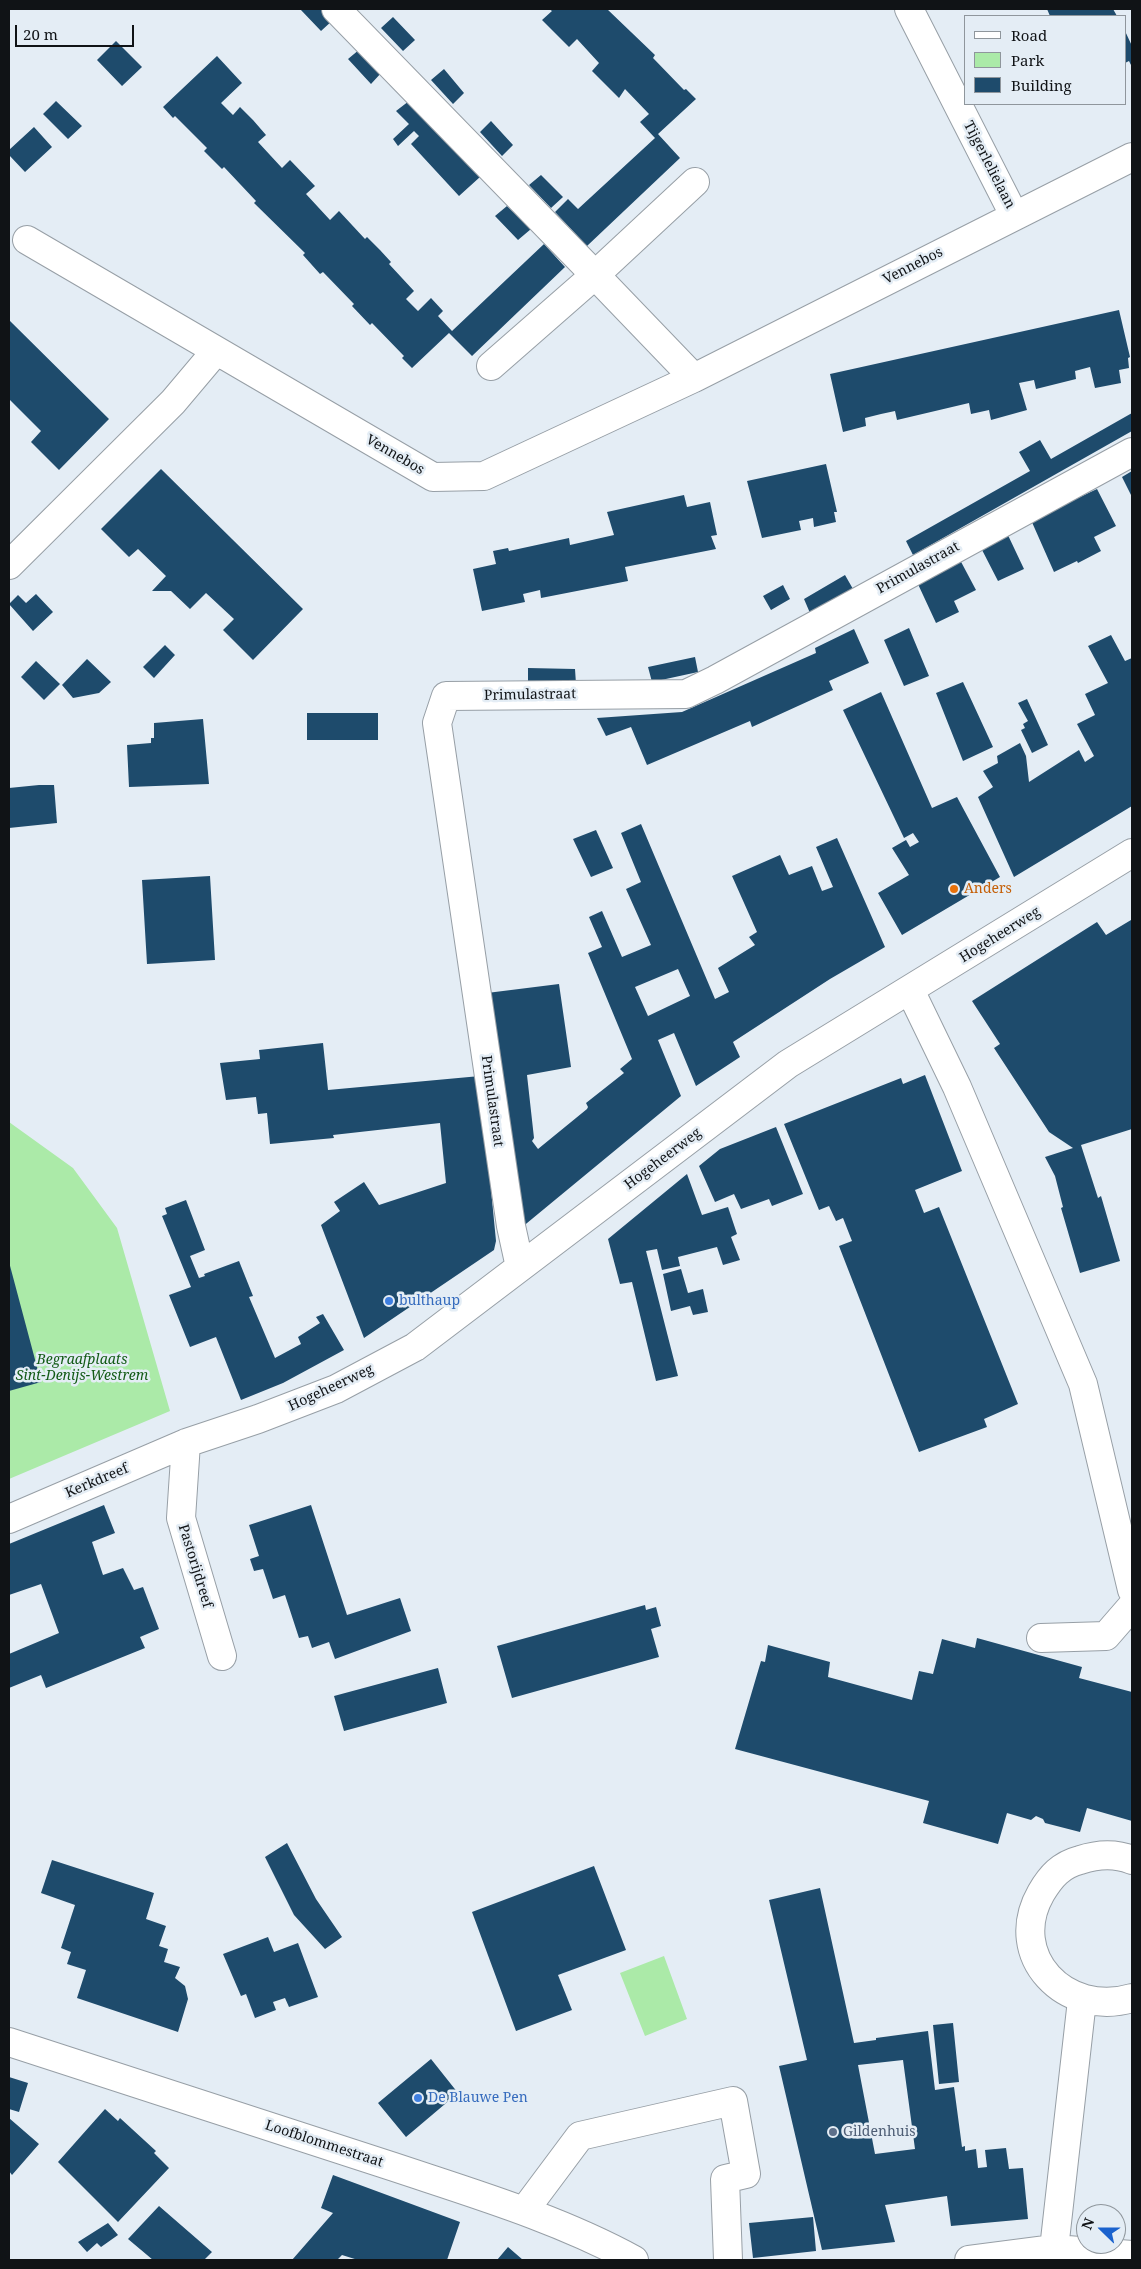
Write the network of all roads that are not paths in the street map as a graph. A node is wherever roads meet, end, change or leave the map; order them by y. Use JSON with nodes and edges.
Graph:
{"nodes":[{"id":1,"x":336,"y":9,"type":"edge"},
{"id":2,"x":909,"y":9,"type":"edge"},
{"id":3,"x":1132,"y":157,"type":"edge"},
{"id":4,"x":695,"y":182,"type":"dead end"},
{"id":5,"x":1014,"y":215,"type":"junction"},
{"id":6,"x":27,"y":240,"type":"dead end"},
{"id":7,"x":595,"y":274,"type":"junction"},
{"id":8,"x":216,"y":351,"type":"junction"},
{"id":9,"x":491,"y":366,"type":"dead end"},
{"id":10,"x":694,"y":378,"type":"junction"},
{"id":11,"x":1132,"y":452,"type":"edge"},
{"id":12,"x":9,"y":565,"type":"edge"},
{"id":13,"x":1132,"y":853,"type":"edge"},
{"id":14,"x":910,"y":990,"type":"junction"},
{"id":15,"x":520,"y":1267,"type":"junction"},
{"id":16,"x":186,"y":1443,"type":"junction"},
{"id":17,"x":9,"y":1519,"type":"edge"},
{"id":18,"x":1132,"y":1590,"type":"edge"},
{"id":19,"x":1132,"y":1606,"type":"edge"},
{"id":20,"x":1042,"y":1638,"type":"dead end"},
{"id":21,"x":222,"y":1656,"type":"dead end"},
{"id":22,"x":1132,"y":1860,"type":"edge"},
{"id":23,"x":1132,"y":1998,"type":"edge"},
{"id":24,"x":1082,"y":2000,"type":"junction"},
{"id":25,"x":9,"y":2042,"type":"edge"},
{"id":26,"x":524,"y":2211,"type":"junction"},
{"id":27,"x":1054,"y":2249,"type":"junction"},
{"id":28,"x":1132,"y":2255,"type":"edge"},
{"id":29,"x":634,"y":2260,"type":"edge"},
{"id":30,"x":728,"y":2260,"type":"edge"},
{"id":31,"x":969,"y":2260,"type":"edge"}],
"edges":[{"from":1,"to":7,"type":"street"},
{"from":2,"to":5,"type":"street","name":"Tijgerlelielaan"},
{"from":3,"to":5,"type":"street","name":"Vennebos"},
{"from":4,"to":7,"type":"street"},
{"from":5,"to":10,"type":"street","name":"Vennebos"},
{"from":6,"to":8,"type":"street","name":"Vennebos"},
{"from":7,"to":9,"type":"street"},
{"from":7,"to":10,"type":"street"},
{"from":8,"to":10,"type":"street","name":"Vennebos"},
{"from":8,"to":12,"type":"street"},
{"from":11,"to":15,"type":"street","name":"Primulastraat"},
{"from":13,"to":14,"type":"street","name":"Hogeheerweg"},
{"from":14,"to":15,"type":"street","name":"Hogeheerweg"},
{"from":14,"to":18,"type":"street"},
{"from":15,"to":16,"type":"street","name":"Hogeheerweg"},
{"from":16,"to":17,"type":"street","name":"Kerkdreef"},
{"from":16,"to":21,"type":"street","name":"Pastorijdreef"},
{"from":19,"to":20,"type":"street"},
{"from":22,"to":24,"type":"street"},
{"from":23,"to":24,"type":"street"},
{"from":24,"to":27,"type":"street"},
{"from":25,"to":26,"type":"street","name":"Loofblommestraat"},
{"from":26,"to":29,"type":"street","name":"Loofblommestraat"},
{"from":26,"to":30,"type":"street"},
{"from":27,"to":28,"type":"street"},
{"from":27,"to":31,"type":"street"}]}
